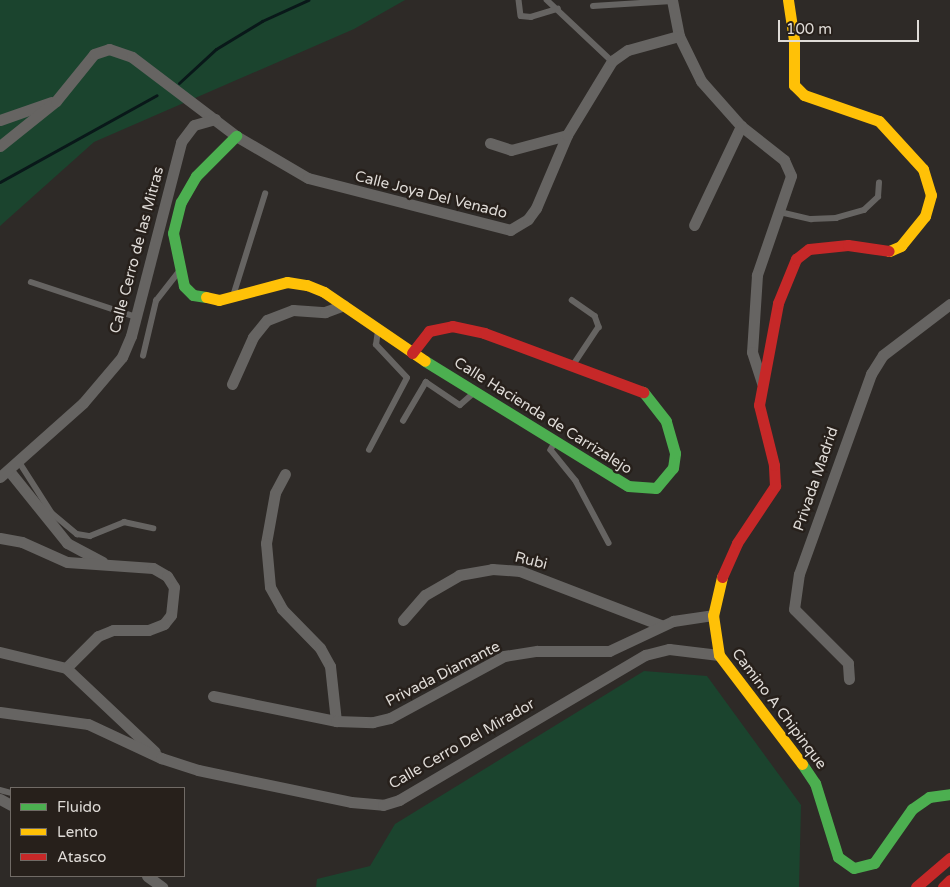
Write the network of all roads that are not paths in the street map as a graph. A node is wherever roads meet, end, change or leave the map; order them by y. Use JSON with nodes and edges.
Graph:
{"nodes":[{"id":1,"x":519,"y":0,"type":"edge"},
{"id":2,"x":547,"y":0,"type":"edge"},
{"id":3,"x":672,"y":0,"type":"edge"},
{"id":4,"x":788,"y":0,"type":"edge"},
{"id":5,"x":593,"y":6,"type":"dead end"},
{"id":6,"x":558,"y":9,"type":"junction"},
{"id":7,"x":678,"y":36,"type":"junction"},
{"id":8,"x":612,"y":61,"type":"junction"},
{"id":9,"x":56,"y":101,"type":"junction"},
{"id":10,"x":215,"y":119,"type":"junction"},
{"id":11,"x":0,"y":120,"type":"edge"},
{"id":12,"x":742,"y":126,"type":"junction"},
{"id":13,"x":567,"y":135,"type":"junction"},
{"id":14,"x":236,"y":136,"type":"junction"},
{"id":15,"x":490,"y":143,"type":"dead end"},
{"id":16,"x":0,"y":146,"type":"edge"},
{"id":17,"x":879,"y":183,"type":"dead end"},
{"id":18,"x":265,"y":194,"type":"dead end"},
{"id":19,"x":780,"y":212,"type":"junction"},
{"id":20,"x":694,"y":225,"type":"dead end"},
{"id":21,"x":179,"y":271,"type":"junction"},
{"id":22,"x":31,"y":282,"type":"dead end"},
{"id":23,"x":233,"y":298,"type":"junction"},
{"id":24,"x":572,"y":300,"type":"dead end"},
{"id":25,"x":950,"y":304,"type":"edge"},
{"id":26,"x":344,"y":305,"type":"junction"},
{"id":27,"x":136,"y":317,"type":"junction"},
{"id":28,"x":378,"y":329,"type":"junction"},
{"id":29,"x":412,"y":353,"type":"junction"},
{"id":30,"x":143,"y":356,"type":"dead end"},
{"id":31,"x":574,"y":365,"type":"junction"},
{"id":32,"x":762,"y":383,"type":"junction"},
{"id":33,"x":232,"y":384,"type":"dead end"},
{"id":34,"x":475,"y":391,"type":"junction"},
{"id":35,"x":403,"y":421,"type":"dead end"},
{"id":36,"x":559,"y":440,"type":"junction"},
{"id":37,"x":369,"y":450,"type":"dead end"},
{"id":38,"x":20,"y":463,"type":"junction"},
{"id":39,"x":5,"y":474,"type":"edge"},
{"id":40,"x":285,"y":474,"type":"dead end"},
{"id":41,"x":153,"y":528,"type":"dead end"},
{"id":42,"x":0,"y":538,"type":"edge"},
{"id":43,"x":609,"y":543,"type":"dead end"},
{"id":44,"x":108,"y":565,"type":"junction"},
{"id":45,"x":713,"y":616,"type":"junction"},
{"id":46,"x":403,"y":620,"type":"dead end"},
{"id":47,"x":661,"y":625,"type":"junction"},
{"id":48,"x":0,"y":652,"type":"edge"},
{"id":49,"x":719,"y":654,"type":"junction"},
{"id":50,"x":66,"y":668,"type":"junction"},
{"id":51,"x":849,"y":679,"type":"dead end"},
{"id":52,"x":213,"y":696,"type":"dead end"},
{"id":53,"x":0,"y":712,"type":"edge"},
{"id":54,"x":336,"y":721,"type":"junction"},
{"id":55,"x":161,"y":758,"type":"junction"},
{"id":56,"x":950,"y":794,"type":"edge"},
{"id":57,"x":950,"y":858,"type":"edge"},
{"id":58,"x":148,"y":877,"type":"edge"},
{"id":59,"x":950,"y":880,"type":"edge"},
{"id":60,"x":162,"y":887,"type":"edge"},
{"id":61,"x":916,"y":887,"type":"edge"},
{"id":62,"x":943,"y":887,"type":"edge"}],
"edges":[{"from":1,"to":6,"type":"lane"},
{"from":2,"to":6,"type":"lane"},
{"from":3,"to":5,"type":"lane"},
{"from":3,"to":7,"type":"street"},
{"from":4,"to":32,"type":"street","name":"Camino A Chipinque"},
{"from":6,"to":8,"type":"lane"},
{"from":7,"to":8,"type":"street","name":"Calle Joya Del Venado"},
{"from":7,"to":12,"type":"street"},
{"from":8,"to":13,"type":"street","name":"Calle Joya Del Venado"},
{"from":9,"to":10,"type":"street"},
{"from":9,"to":11,"type":"street"},
{"from":9,"to":16,"type":"street"},
{"from":10,"to":14,"type":"street"},
{"from":10,"to":27,"type":"street","name":"Calle Cerro de las Mitras"},
{"from":12,"to":19,"type":"street"},
{"from":12,"to":20,"type":"street"},
{"from":13,"to":14,"type":"street","name":"Calle Joya Del Venado"},
{"from":13,"to":15,"type":"street"},
{"from":14,"to":21,"type":"street","name":"Calle Hacienda de Carrizalejo"},
{"from":17,"to":19,"type":"lane"},
{"from":18,"to":23,"type":"lane"},
{"from":19,"to":32,"type":"street"},
{"from":21,"to":23,"type":"street","name":"Calle Hacienda de Carrizalejo"},
{"from":21,"to":30,"type":"lane"},
{"from":22,"to":27,"type":"lane"},
{"from":23,"to":26,"type":"street","name":"Calle Hacienda de Carrizalejo"},
{"from":24,"to":31,"type":"lane"},
{"from":25,"to":51,"type":"street","name":"Privada Madrid"},
{"from":26,"to":28,"type":"street","name":"Calle Hacienda de Carrizalejo"},
{"from":26,"to":33,"type":"street"},
{"from":27,"to":38,"type":"street","name":"Calle Cerro de las Mitras"},
{"from":28,"to":29,"type":"street","name":"Calle Hacienda de Carrizalejo"},
{"from":28,"to":37,"type":"lane"},
{"from":29,"to":31,"type":"street","name":"Calle Hacienda de Carrizalejo"},
{"from":29,"to":34,"type":"street","name":"Calle Hacienda de Carrizalejo"},
{"from":31,"to":36,"type":"street","name":"Calle Hacienda de Carrizalejo"},
{"from":32,"to":45,"type":"street","name":"Camino A Chipinque"},
{"from":34,"to":35,"type":"lane"},
{"from":34,"to":36,"type":"street","name":"Calle Hacienda de Carrizalejo"},
{"from":36,"to":43,"type":"lane"},
{"from":38,"to":39,"type":"street","name":"Calle Cerro de las Mitras"},
{"from":38,"to":41,"type":"lane"},
{"from":39,"to":44,"type":"street"},
{"from":40,"to":54,"type":"street"},
{"from":42,"to":44,"type":"street"},
{"from":44,"to":50,"type":"street"},
{"from":45,"to":47,"type":"street","name":"Privada Diamante"},
{"from":45,"to":49,"type":"street","name":"Camino A Chipinque"},
{"from":46,"to":47,"type":"street","name":"Rubi"},
{"from":47,"to":54,"type":"street","name":"Privada Diamante"},
{"from":48,"to":50,"type":"street"},
{"from":49,"to":55,"type":"street","name":"Calle Cerro Del Mirador"},
{"from":49,"to":56,"type":"street","name":"Camino A Chipinque"},
{"from":50,"to":55,"type":"street"},
{"from":52,"to":54,"type":"street","name":"Privada Diamante"},
{"from":53,"to":55,"type":"street","name":"Calle Cerro Del Mirador"},
{"from":57,"to":61,"type":"street"},
{"from":58,"to":60,"type":"street"},
{"from":59,"to":62,"type":"street"}]}
